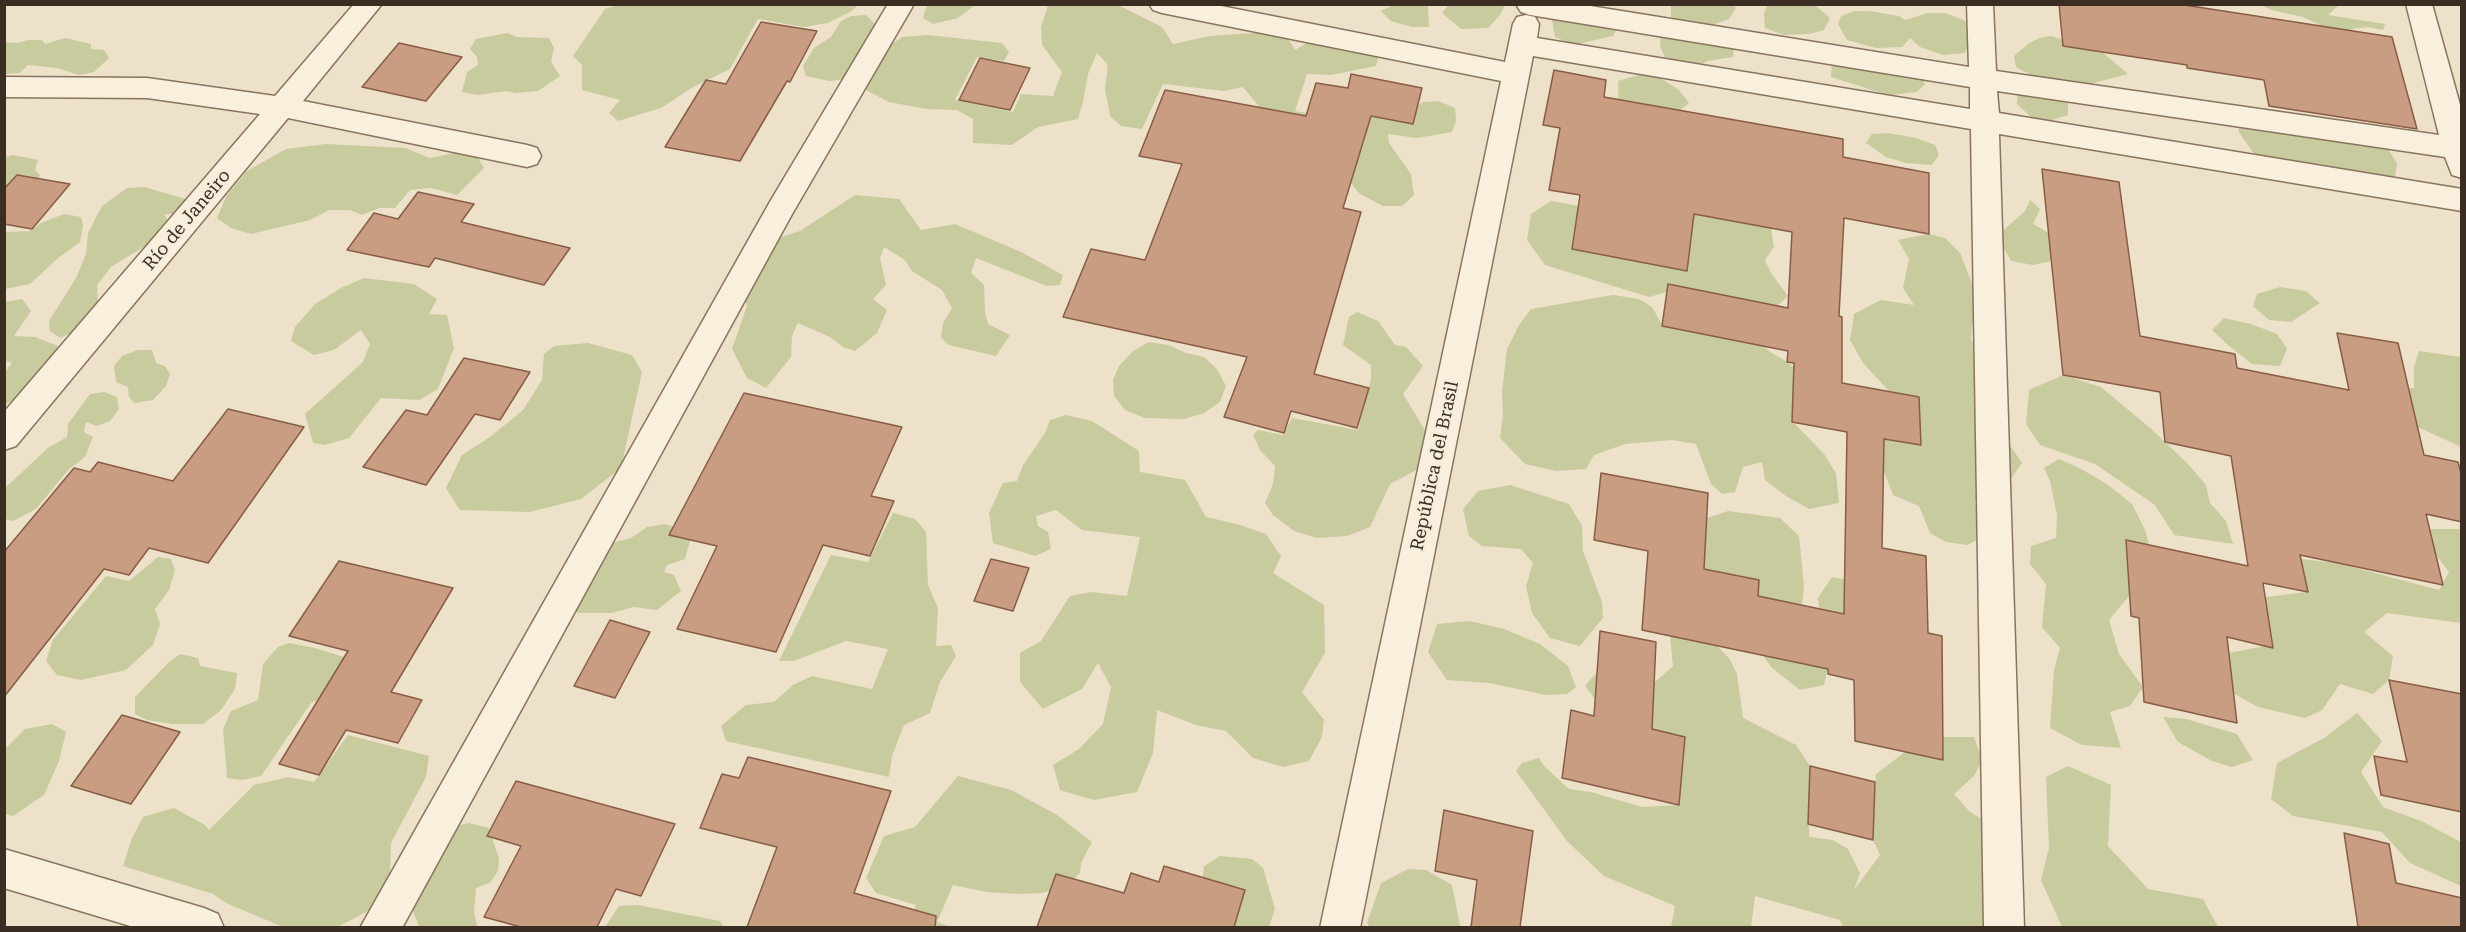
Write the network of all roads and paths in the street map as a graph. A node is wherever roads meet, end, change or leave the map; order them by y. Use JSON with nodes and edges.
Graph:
{"nodes":[{"id":1,"x":369,"y":4,"type":"edge"},
{"id":2,"x":901,"y":4,"type":"edge"},
{"id":3,"x":1162,"y":4,"type":"edge"},
{"id":4,"x":1980,"y":4,"type":"edge"},
{"id":5,"x":2419,"y":4,"type":"edge"},
{"id":6,"x":1530,"y":5,"type":"edge"},
{"id":7,"x":1519,"y":60,"type":"junction"},
{"id":8,"x":1984,"y":79,"type":"junction"},
{"id":9,"x":4,"y":87,"type":"edge"},
{"id":10,"x":282,"y":107,"type":"junction"},
{"id":11,"x":1985,"y":123,"type":"junction"},
{"id":12,"x":2460,"y":155,"type":"edge"},
{"id":13,"x":527,"y":156,"type":"dead end"},
{"id":14,"x":2462,"y":200,"type":"edge"},
{"id":15,"x":4,"y":436,"type":"edge"},
{"id":16,"x":4,"y":868,"type":"edge"},
{"id":17,"x":204,"y":927,"type":"edge"},
{"id":18,"x":380,"y":927,"type":"edge"},
{"id":19,"x":1341,"y":927,"type":"edge"},
{"id":20,"x":2004,"y":927,"type":"edge"}],
"edges":[{"from":1,"to":10,"type":"street","name":"Río de Janeiro"},
{"from":2,"to":18,"type":"street"},
{"from":3,"to":7,"type":"street"},
{"from":4,"to":8,"type":"street"},
{"from":5,"to":12,"type":"street"},
{"from":6,"to":7,"type":"street","name":"República del Brasil"},
{"from":6,"to":8,"type":"street"},
{"from":7,"to":11,"type":"street"},
{"from":7,"to":19,"type":"street","name":"República del Brasil"},
{"from":8,"to":11,"type":"street"},
{"from":8,"to":12,"type":"street"},
{"from":9,"to":10,"type":"street"},
{"from":10,"to":13,"type":"street"},
{"from":10,"to":15,"type":"street","name":"Río de Janeiro"},
{"from":11,"to":14,"type":"street"},
{"from":11,"to":20,"type":"street"},
{"from":16,"to":17,"type":"street"}]}
